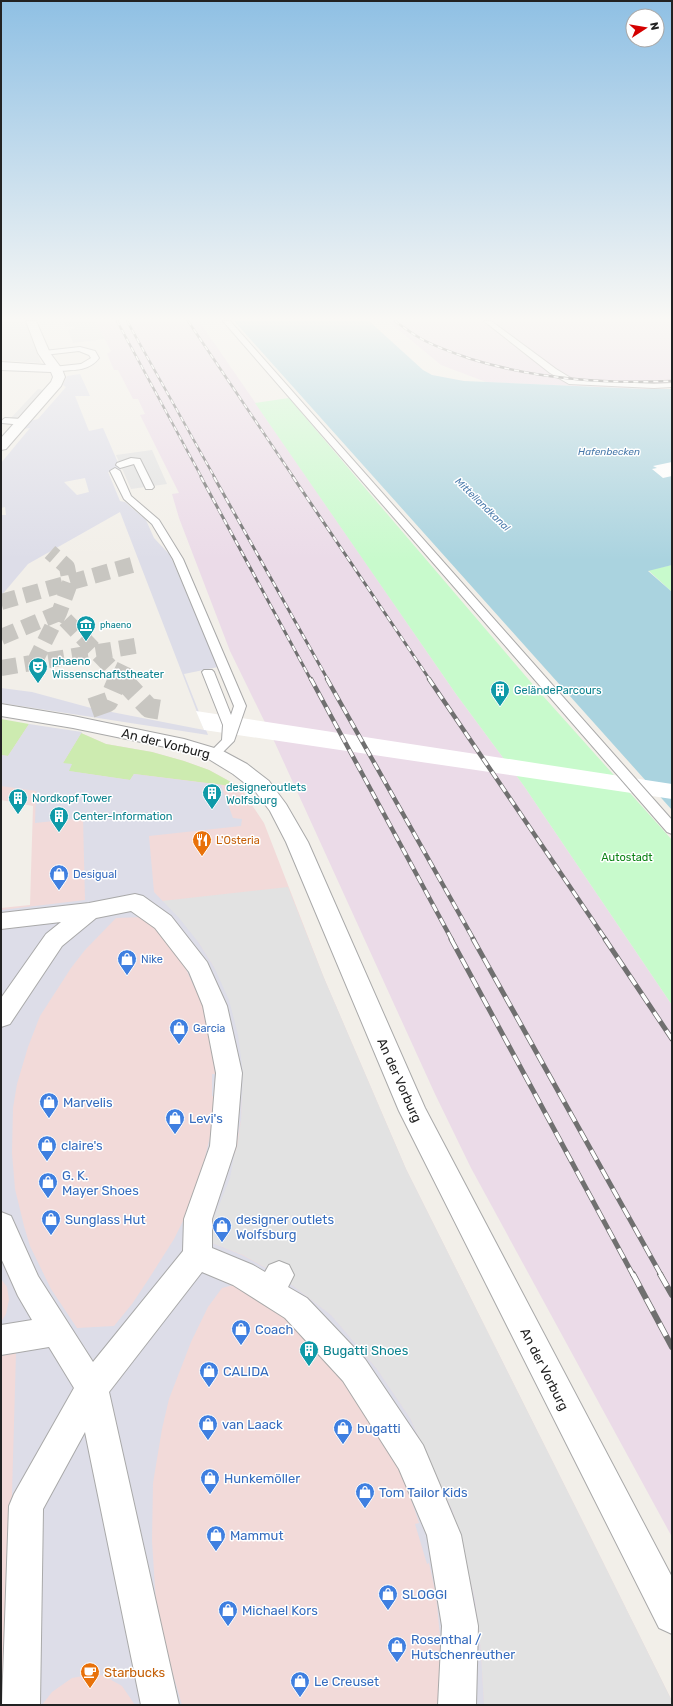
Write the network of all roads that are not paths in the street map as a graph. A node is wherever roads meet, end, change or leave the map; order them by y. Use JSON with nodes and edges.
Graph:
{"nodes":[{"id":1,"x":42,"y":401,"type":"edge"},
{"id":2,"x":296,"y":401,"type":"edge"},
{"id":3,"x":6,"y":421,"type":"dead end"},
{"id":4,"x":23,"y":422,"type":"junction"},
{"id":5,"x":1,"y":446,"type":"edge"},
{"id":6,"x":149,"y":487,"type":"dead end"},
{"id":7,"x":208,"y":672,"type":"dead end"},
{"id":8,"x":1,"y":710,"type":"edge"},
{"id":9,"x":221,"y":747,"type":"junction"},
{"id":10,"x":672,"y":829,"type":"edge"},
{"id":11,"x":89,"y":911,"type":"junction"},
{"id":12,"x":1,"y":921,"type":"edge"},
{"id":13,"x":1,"y":1017,"type":"edge"},
{"id":14,"x":1,"y":1225,"type":"edge"},
{"id":15,"x":197,"y":1256,"type":"junction"},
{"id":16,"x":56,"y":1331,"type":"junction"},
{"id":17,"x":1,"y":1340,"type":"edge"},
{"id":18,"x":92,"y":1388,"type":"junction"},
{"id":19,"x":672,"y":1615,"type":"edge"},
{"id":20,"x":21,"y":1705,"type":"edge"},
{"id":21,"x":160,"y":1705,"type":"edge"},
{"id":22,"x":457,"y":1705,"type":"edge"}],
"edges":[{"from":1,"to":4,"type":"street"},
{"from":2,"to":10,"type":"lane"},
{"from":3,"to":4,"type":"lane"},
{"from":4,"to":5,"type":"street"},
{"from":6,"to":9,"type":"lane"},
{"from":7,"to":9,"type":"lane"},
{"from":8,"to":9,"type":"street","name":"An der Vorburg"},
{"from":9,"to":19,"type":"street","name":"An der Vorburg"},
{"from":11,"to":12,"type":"street"},
{"from":11,"to":13,"type":"street"},
{"from":11,"to":15,"type":"street"},
{"from":14,"to":16,"type":"street"},
{"from":15,"to":18,"type":"street"},
{"from":15,"to":22,"type":"street"},
{"from":16,"to":17,"type":"street"},
{"from":16,"to":18,"type":"street"},
{"from":18,"to":20,"type":"street"},
{"from":18,"to":21,"type":"street"}]}
